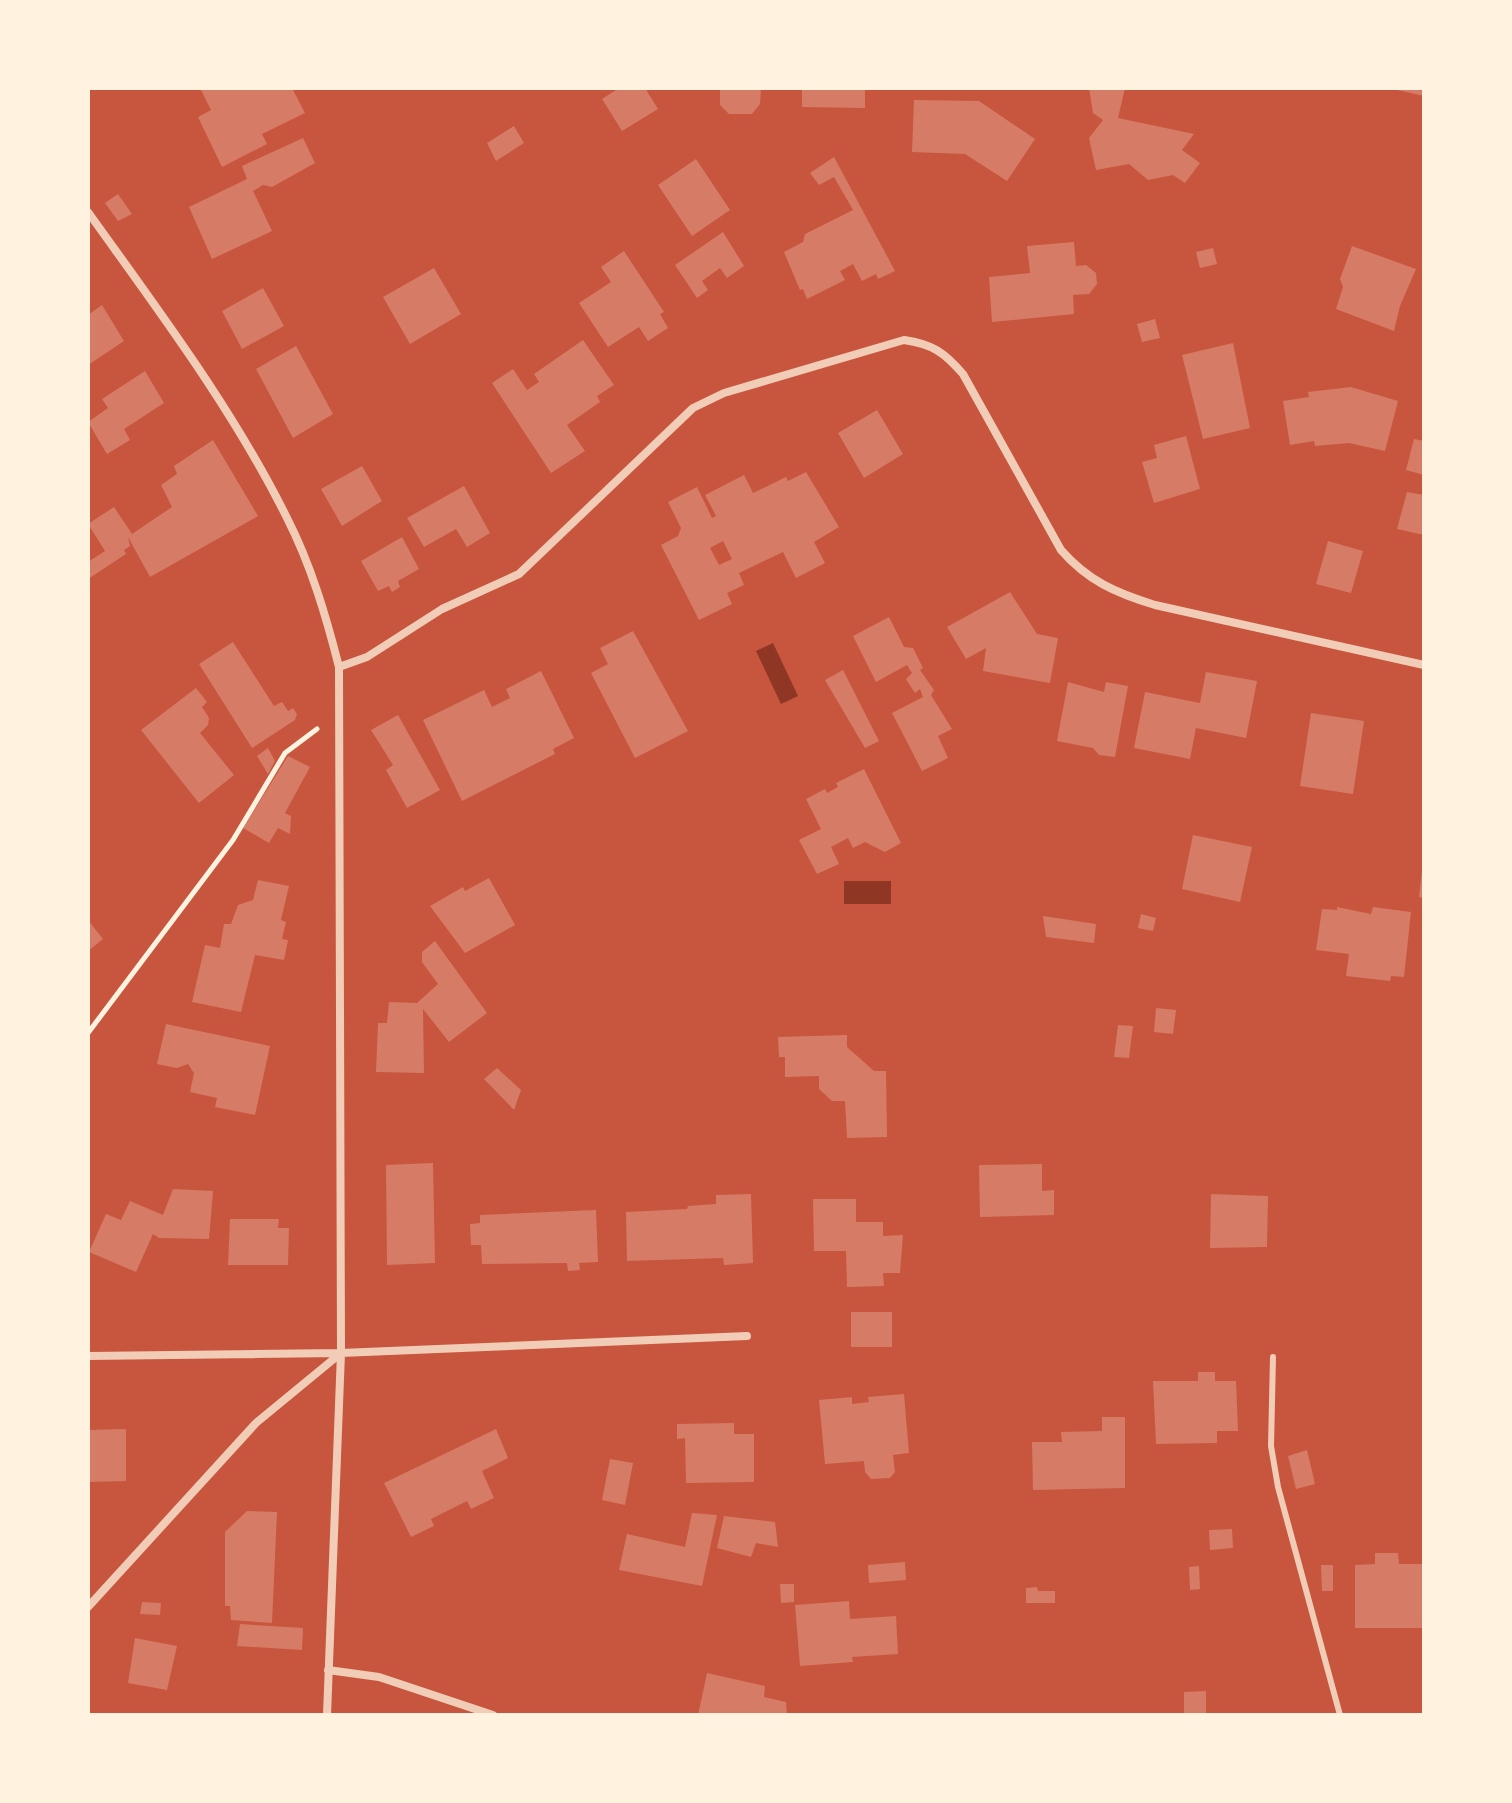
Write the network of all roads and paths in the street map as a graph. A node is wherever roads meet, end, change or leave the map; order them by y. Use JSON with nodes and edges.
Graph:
{"nodes":[{"id":1,"x":88,"y":212,"type":"edge"},
{"id":2,"x":1424,"y":665,"type":"edge"},
{"id":3,"x":339,"y":667,"type":"junction"},
{"id":4,"x":340,"y":711,"type":"junction"},
{"id":5,"x":88,"y":1033,"type":"edge"},
{"id":6,"x":747,"y":1336,"type":"dead end"},
{"id":7,"x":341,"y":1353,"type":"junction"},
{"id":8,"x":88,"y":1356,"type":"edge"},
{"id":9,"x":1273,"y":1357,"type":"dead end"},
{"id":10,"x":88,"y":1607,"type":"edge"},
{"id":11,"x":328,"y":1670,"type":"junction"},
{"id":12,"x":327,"y":1715,"type":"edge"},
{"id":13,"x":493,"y":1715,"type":"edge"},
{"id":14,"x":1340,"y":1715,"type":"edge"}],
"edges":[{"from":1,"to":3,"type":"street"},
{"from":2,"to":3,"type":"street"},
{"from":3,"to":4,"type":"street"},
{"from":4,"to":5,"type":"path"},
{"from":4,"to":7,"type":"street"},
{"from":6,"to":7,"type":"street"},
{"from":7,"to":8,"type":"street"},
{"from":7,"to":10,"type":"street"},
{"from":7,"to":11,"type":"street"},
{"from":9,"to":14,"type":"lane"},
{"from":11,"to":12,"type":"street"},
{"from":11,"to":13,"type":"street"}]}
